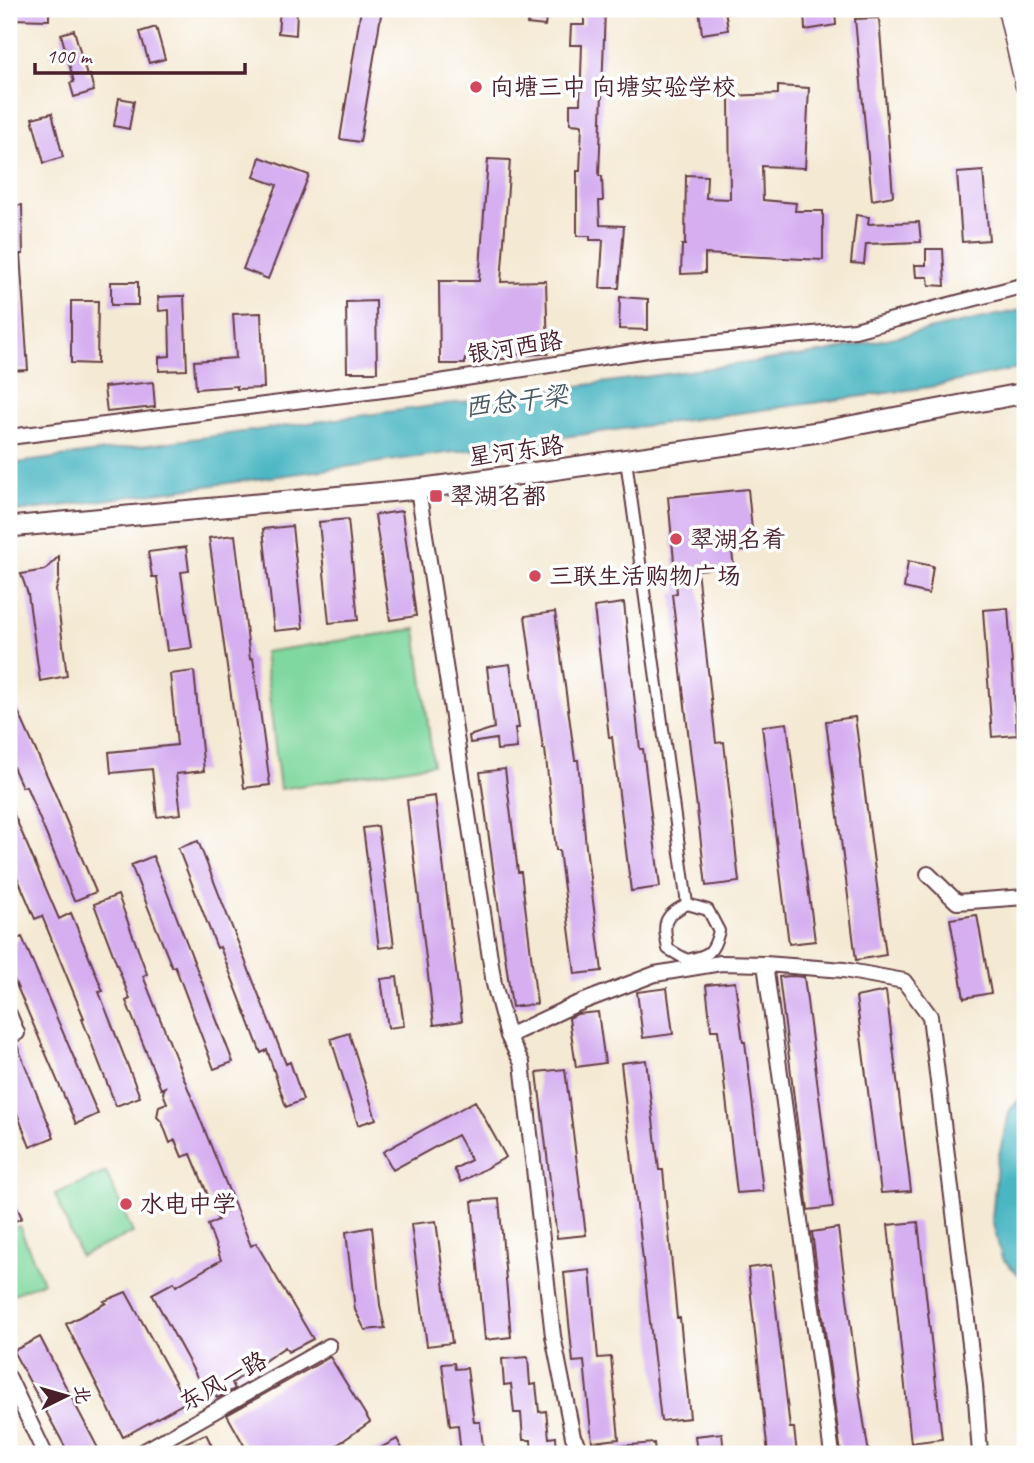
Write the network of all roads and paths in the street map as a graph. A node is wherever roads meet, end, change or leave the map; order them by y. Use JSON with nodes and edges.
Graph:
{"nodes":[{"id":1,"x":1007,"y":9,"type":"edge"},
{"id":2,"x":1025,"y":86,"type":"edge"},
{"id":3,"x":1025,"y":285,"type":"edge"},
{"id":4,"x":1025,"y":393,"type":"edge"},
{"id":5,"x":9,"y":438,"type":"edge"},
{"id":6,"x":626,"y":460,"type":"junction"},
{"id":7,"x":418,"y":489,"type":"junction"},
{"id":8,"x":9,"y":527,"type":"edge"},
{"id":9,"x":928,"y":874,"type":"dead end"},
{"id":10,"x":1025,"y":897,"type":"edge"},
{"id":11,"x":687,"y":904,"type":"junction"},
{"id":12,"x":765,"y":964,"type":"junction"},
{"id":13,"x":9,"y":1014,"type":"edge"},
{"id":14,"x":17,"y":1032,"type":"dead end"},
{"id":15,"x":508,"y":1036,"type":"junction"},
{"id":16,"x":329,"y":1346,"type":"dead end"},
{"id":17,"x":9,"y":1378,"type":"edge"},
{"id":18,"x":46,"y":1454,"type":"edge"},
{"id":19,"x":139,"y":1454,"type":"edge"},
{"id":20,"x":583,"y":1454,"type":"edge"},
{"id":21,"x":832,"y":1454,"type":"edge"},
{"id":22,"x":981,"y":1454,"type":"edge"}],
"edges":[{"from":1,"to":2,"type":"street"},
{"from":3,"to":5,"type":"street","name":"银河西路"},
{"from":4,"to":6,"type":"main road","name":"星河东路"},
{"from":6,"to":7,"type":"main road","name":"星河东路"},
{"from":6,"to":11,"type":"street"},
{"from":7,"to":8,"type":"main road","name":"星河东路"},
{"from":7,"to":15,"type":"street"},
{"from":9,"to":10,"type":"street"},
{"from":11,"to":11,"type":"street"},
{"from":12,"to":15,"type":"street"},
{"from":12,"to":21,"type":"street"},
{"from":12,"to":22,"type":"street"},
{"from":13,"to":14,"type":"street"},
{"from":15,"to":20,"type":"street"},
{"from":16,"to":19,"type":"street","name":"东风一路"},
{"from":17,"to":18,"type":"street"}]}
